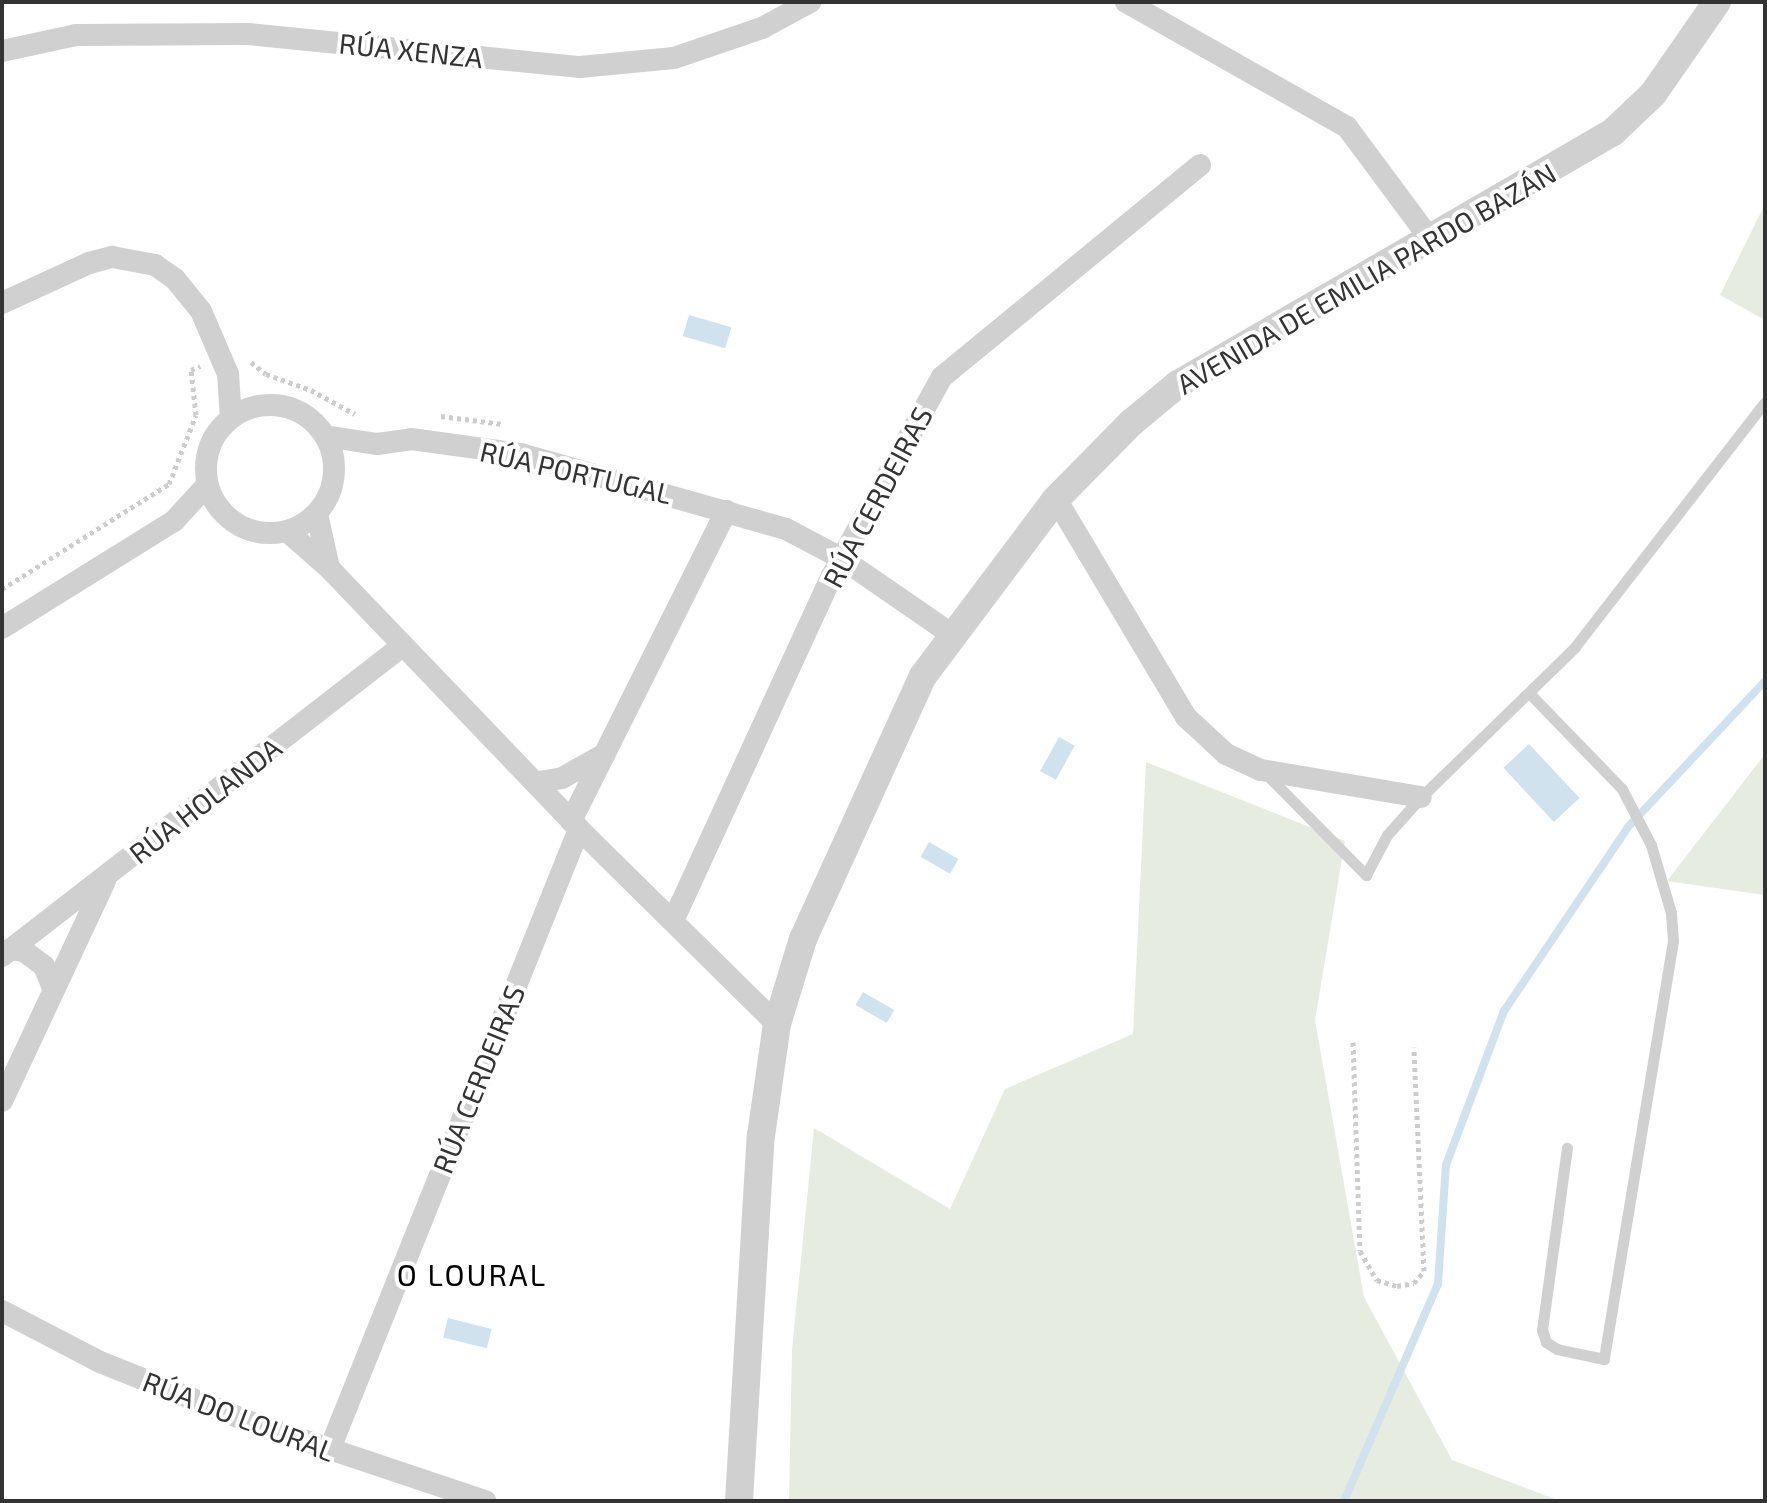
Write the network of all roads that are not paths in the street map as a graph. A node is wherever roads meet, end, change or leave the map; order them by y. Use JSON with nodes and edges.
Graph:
{"nodes":[{"id":1,"x":810,"y":2,"type":"edge"},
{"id":2,"x":1126,"y":2,"type":"edge"},
{"id":3,"x":1717,"y":2,"type":"edge"},
{"id":4,"x":2,"y":51,"type":"edge"},
{"id":5,"x":1200,"y":165,"type":"dead end"},
{"id":6,"x":1431,"y":240,"type":"junction"},
{"id":7,"x":2,"y":303,"type":"edge"},
{"id":8,"x":228,"y":374,"type":"junction"},
{"id":9,"x":1765,"y":402,"type":"edge"},
{"id":10,"x":259,"y":406,"type":"junction"},
{"id":11,"x":231,"y":418,"type":"junction"},
{"id":12,"x":325,"y":436,"type":"junction"},
{"id":13,"x":377,"y":444,"type":"junction"},
{"id":14,"x":335,"y":472,"type":"junction"},
{"id":15,"x":207,"y":485,"type":"junction"},
{"id":16,"x":1056,"y":499,"type":"junction"},
{"id":17,"x":726,"y":511,"type":"junction"},
{"id":18,"x":223,"y":514,"type":"junction"},
{"id":19,"x":317,"y":514,"type":"junction"},
{"id":20,"x":174,"y":521,"type":"junction"},
{"id":21,"x":288,"y":532,"type":"junction"},
{"id":22,"x":841,"y":558,"type":"junction"},
{"id":23,"x":329,"y":568,"type":"junction"},
{"id":24,"x":2,"y":628,"type":"edge"},
{"id":25,"x":951,"y":634,"type":"junction"},
{"id":26,"x":401,"y":647,"type":"junction"},
{"id":27,"x":1530,"y":694,"type":"junction"},
{"id":28,"x":606,"y":753,"type":"junction"},
{"id":29,"x":1261,"y":770,"type":"junction"},
{"id":30,"x":538,"y":782,"type":"junction"},
{"id":31,"x":1421,"y":797,"type":"junction"},
{"id":32,"x":575,"y":825,"type":"junction"},
{"id":33,"x":107,"y":876,"type":"junction"},
{"id":34,"x":673,"y":921,"type":"junction"},
{"id":35,"x":6,"y":952,"type":"edge"},
{"id":36,"x":53,"y":988,"type":"junction"},
{"id":37,"x":777,"y":1024,"type":"junction"},
{"id":38,"x":2,"y":1101,"type":"edge"},
{"id":39,"x":1567,"y":1148,"type":"dead end"},
{"id":40,"x":2,"y":1311,"type":"edge"},
{"id":41,"x":329,"y":1451,"type":"junction"},
{"id":42,"x":485,"y":1501,"type":"edge"},
{"id":43,"x":739,"y":1501,"type":"edge"}],
"edges":[{"from":1,"to":4,"type":"street","name":"RÚA XENZA"},
{"from":2,"to":6,"type":"street"},
{"from":3,"to":6,"type":"street","name":"AVENIDA DE EMILIA PARDO BAZÁN"},
{"from":5,"to":22,"type":"street","name":"RÚA CERDEIRAS"},
{"from":6,"to":16,"type":"street","name":"AVENIDA DE EMILIA PARDO BAZÁN"},
{"from":7,"to":8,"type":"street"},
{"from":8,"to":10,"type":"street"},
{"from":8,"to":11,"type":"street"},
{"from":9,"to":27,"type":"lane"},
{"from":10,"to":11,"type":"street"},
{"from":10,"to":12,"type":"street"},
{"from":11,"to":15,"type":"street"},
{"from":12,"to":13,"type":"street","name":"RÚA PORTUGAL"},
{"from":12,"to":14,"type":"street"},
{"from":13,"to":14,"type":"street","name":"RÚA PORTUGAL"},
{"from":13,"to":17,"type":"street","name":"RÚA PORTUGAL"},
{"from":14,"to":19,"type":"street"},
{"from":15,"to":18,"type":"street"},
{"from":15,"to":20,"type":"street"},
{"from":16,"to":25,"type":"street","name":"AVENIDA DE EMILIA PARDO BAZÁN"},
{"from":16,"to":29,"type":"street"},
{"from":17,"to":22,"type":"street","name":"RÚA PORTUGAL"},
{"from":17,"to":28,"type":"street"},
{"from":18,"to":20,"type":"street"},
{"from":18,"to":21,"type":"street"},
{"from":19,"to":21,"type":"street"},
{"from":19,"to":23,"type":"street"},
{"from":20,"to":24,"type":"street"},
{"from":21,"to":23,"type":"street"},
{"from":22,"to":25,"type":"street","name":"RÚA PORTUGAL"},
{"from":22,"to":34,"type":"street","name":"RÚA CERDEIRAS"},
{"from":23,"to":26,"type":"street"},
{"from":25,"to":37,"type":"street","name":"AVENIDA DE EMILIA PARDO BAZÁN"},
{"from":26,"to":30,"type":"street"},
{"from":26,"to":33,"type":"street","name":"RÚA HOLANDA"},
{"from":27,"to":31,"type":"lane"},
{"from":27,"to":39,"type":"lane"},
{"from":28,"to":30,"type":"street"},
{"from":28,"to":32,"type":"street"},
{"from":29,"to":31,"type":"street"},
{"from":29,"to":31,"type":"lane"},
{"from":30,"to":32,"type":"street"},
{"from":32,"to":34,"type":"street"},
{"from":32,"to":41,"type":"street","name":"RÚA CERDEIRAS"},
{"from":33,"to":35,"type":"street"},
{"from":33,"to":36,"type":"street","name":"RÚA HOLANDA"},
{"from":34,"to":37,"type":"street"},
{"from":35,"to":36,"type":"street"},
{"from":36,"to":38,"type":"street","name":"RÚA HOLANDA"},
{"from":37,"to":43,"type":"street","name":"AVENIDA DE EMILIA PARDO BAZÁN"},
{"from":40,"to":41,"type":"street","name":"RÚA DO LOURAL"},
{"from":41,"to":42,"type":"street","name":"RÚA DO LOURAL"}]}
